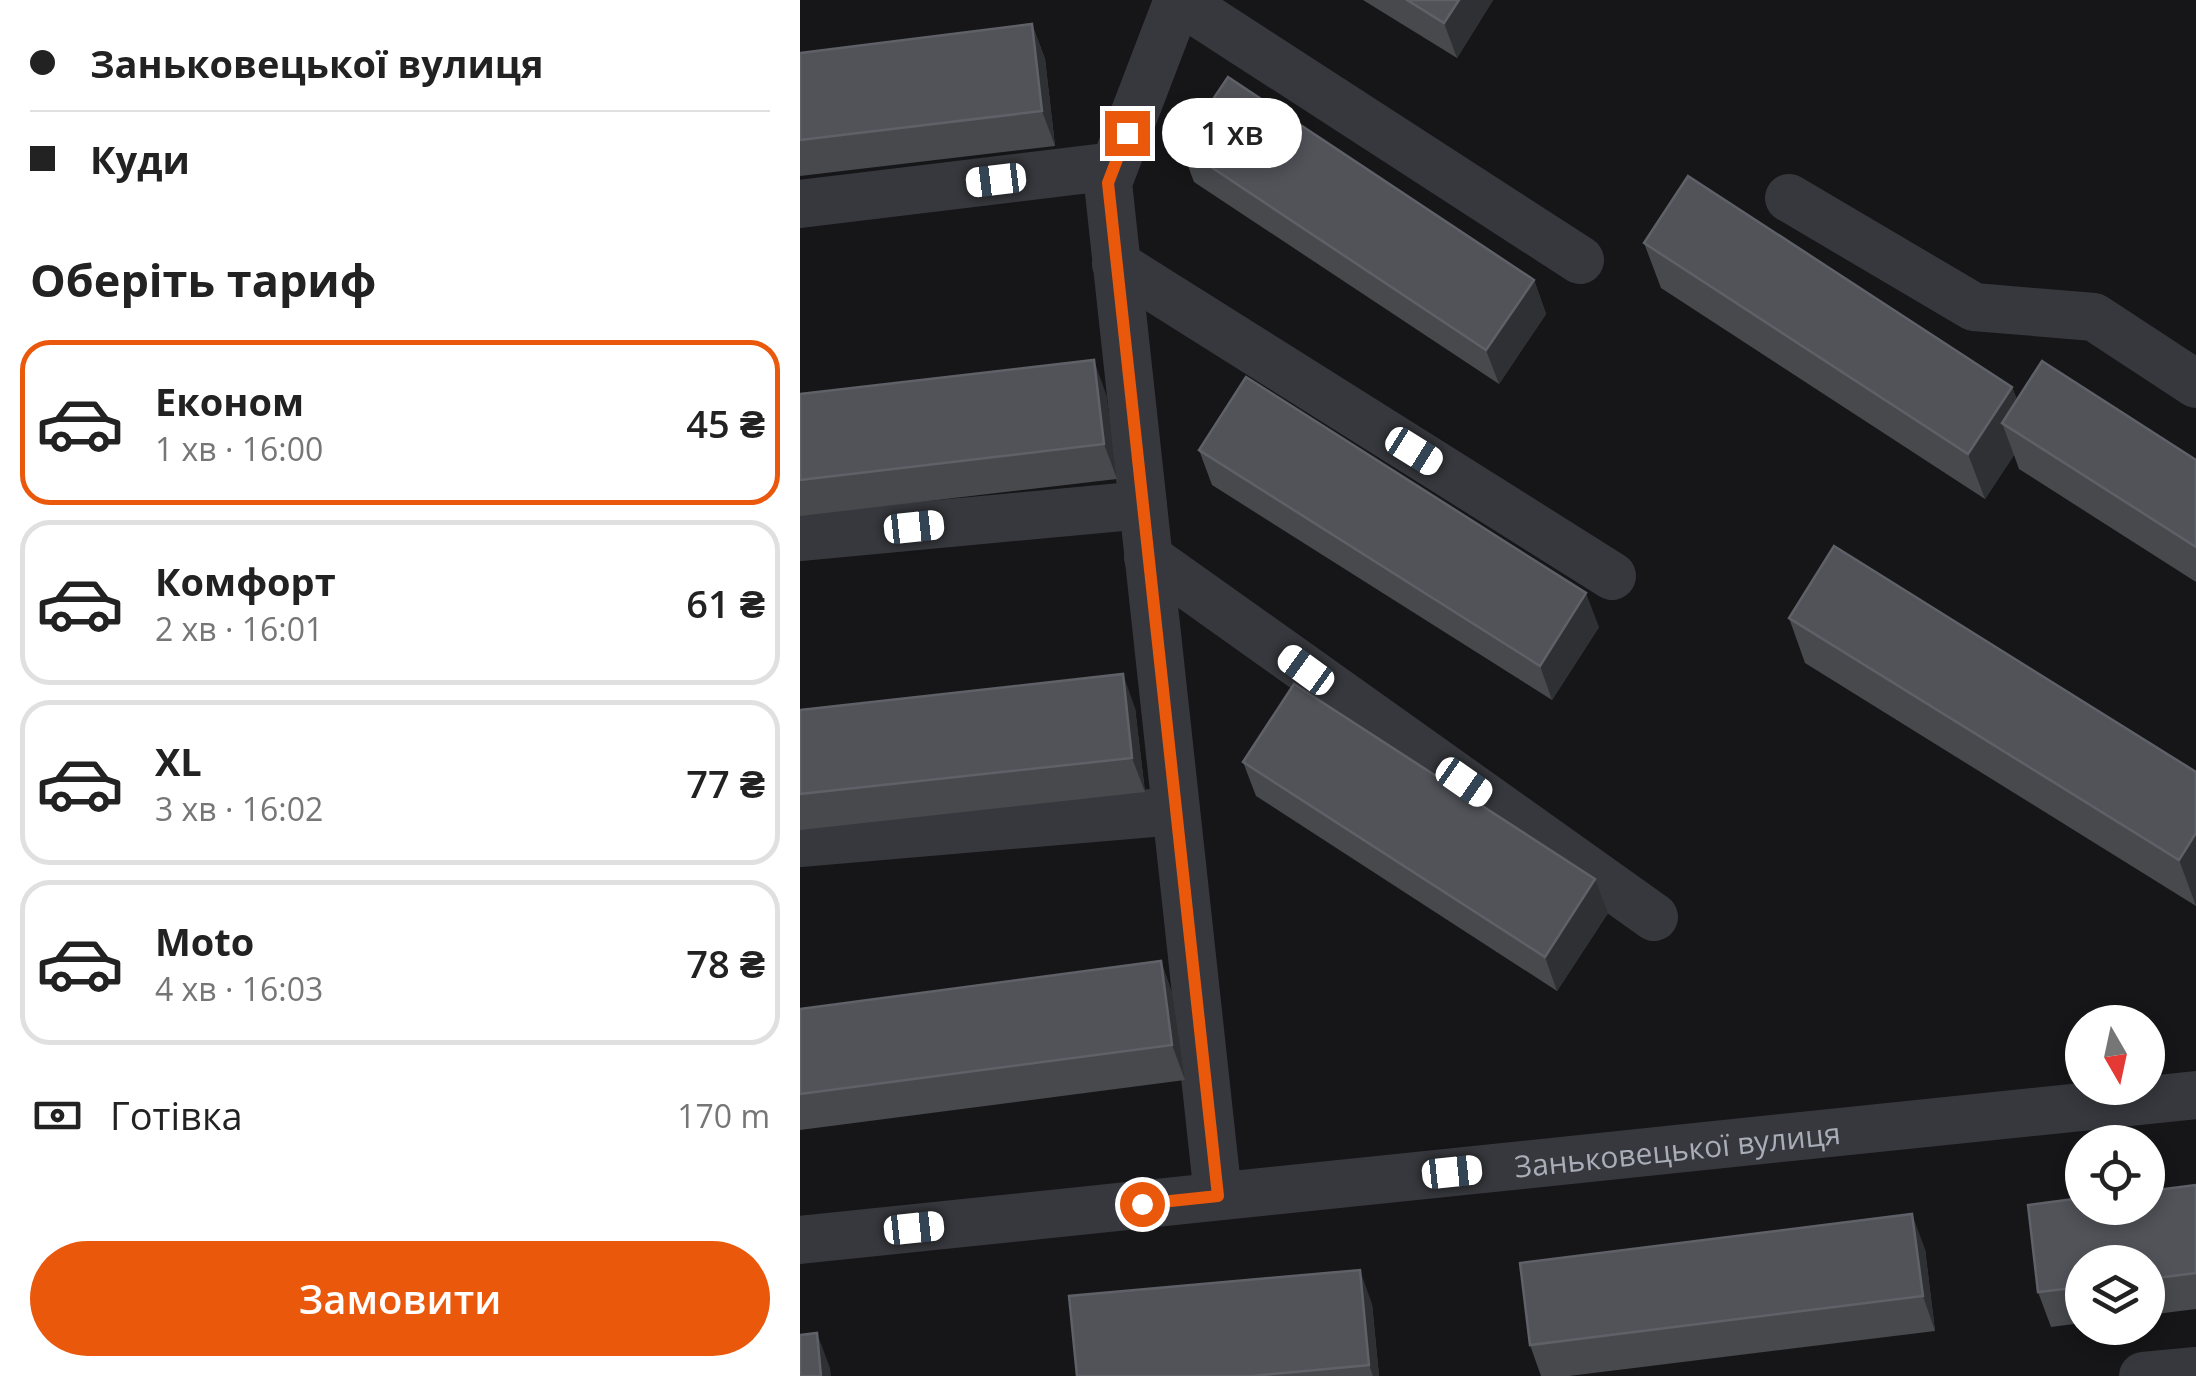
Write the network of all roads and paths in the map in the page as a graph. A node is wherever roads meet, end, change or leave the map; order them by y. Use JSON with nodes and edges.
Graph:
{"nodes":[{"id":1,"x":1179,"y":0,"type":"edge"},
{"id":2,"x":1114,"y":166,"type":"junction"},
{"id":3,"x":1789,"y":198,"type":"dead end"},
{"id":4,"x":800,"y":204,"type":"edge"},
{"id":5,"x":1580,"y":260,"type":"dead end"},
{"id":6,"x":1116,"y":264,"type":"junction"},
{"id":7,"x":2196,"y":384,"type":"edge"},
{"id":8,"x":1142,"y":505,"type":"junction"},
{"id":9,"x":800,"y":537,"type":"edge"},
{"id":10,"x":1148,"y":557,"type":"junction"},
{"id":11,"x":1612,"y":576,"type":"dead end"},
{"id":12,"x":1176,"y":811,"type":"junction"},
{"id":13,"x":800,"y":843,"type":"edge"},
{"id":14,"x":1654,"y":917,"type":"dead end"},
{"id":15,"x":2196,"y":1094,"type":"edge"},
{"id":16,"x":1218,"y":1196,"type":"junction"},
{"id":17,"x":800,"y":1240,"type":"edge"},
{"id":18,"x":2196,"y":1370,"type":"edge"},
{"id":19,"x":2143,"y":1376,"type":"edge"}],
"edges":[{"from":1,"to":2,"type":"street"},
{"from":1,"to":5,"type":"street"},
{"from":2,"to":4,"type":"street"},
{"from":2,"to":6,"type":"street"},
{"from":3,"to":7,"type":"street"},
{"from":6,"to":8,"type":"street"},
{"from":6,"to":11,"type":"street"},
{"from":8,"to":9,"type":"street"},
{"from":8,"to":10,"type":"street"},
{"from":10,"to":12,"type":"street"},
{"from":10,"to":14,"type":"street"},
{"from":12,"to":13,"type":"street"},
{"from":12,"to":16,"type":"street"},
{"from":15,"to":16,"type":"street","name":"Заньковецької вулиця"},
{"from":16,"to":17,"type":"street","name":"Заньковецької вулиця"},
{"from":18,"to":19,"type":"street"}]}
